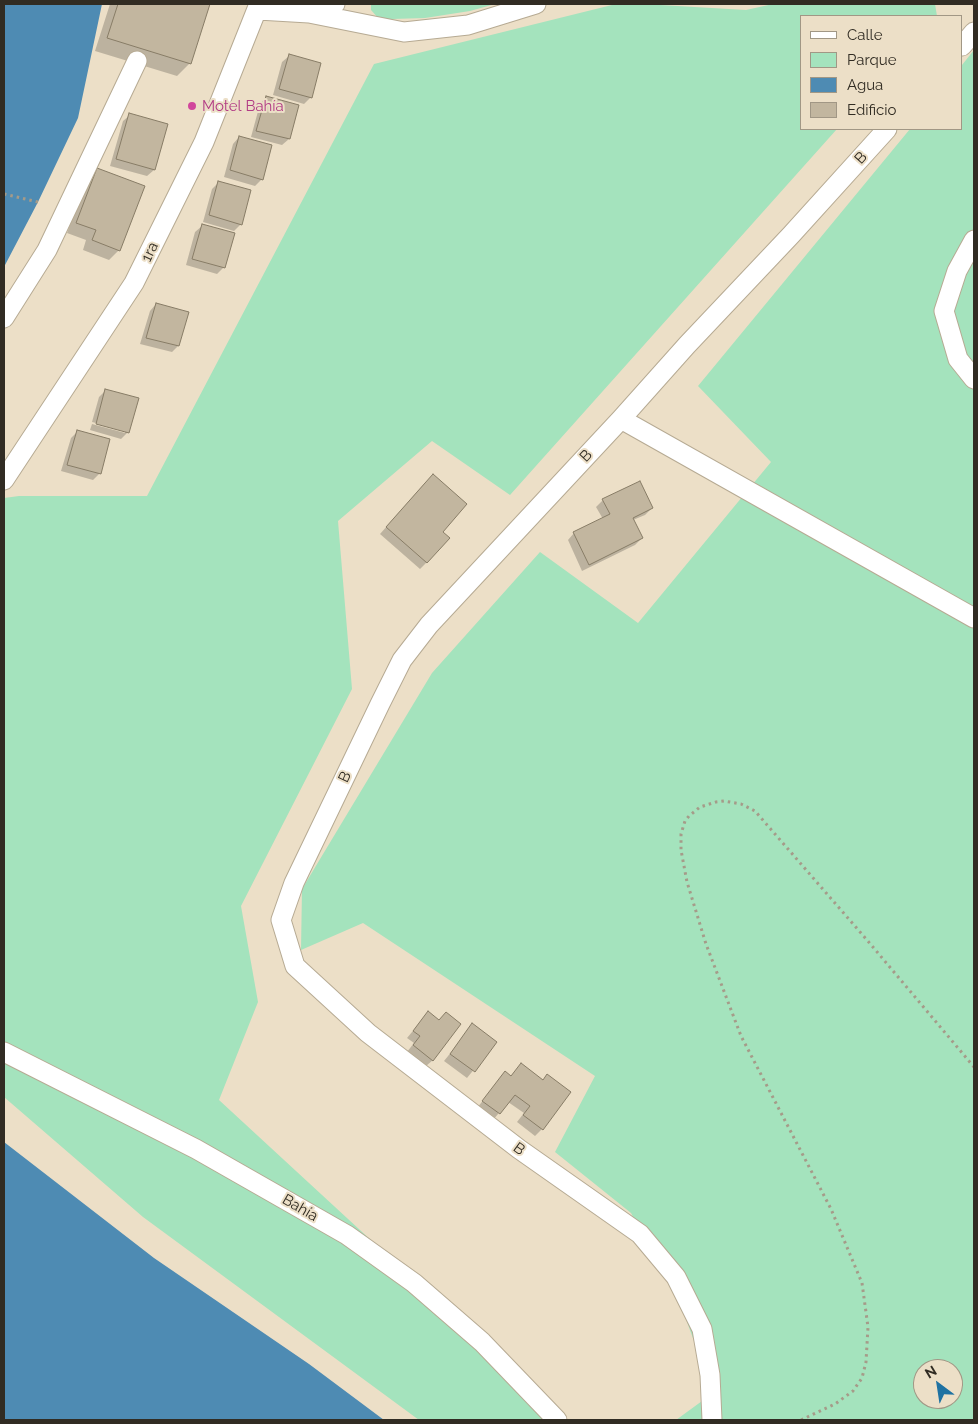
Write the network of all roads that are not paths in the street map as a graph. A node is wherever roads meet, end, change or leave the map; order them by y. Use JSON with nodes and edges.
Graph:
{"nodes":[{"id":1,"x":335,"y":4,"type":"edge"},
{"id":2,"x":536,"y":4,"type":"edge"},
{"id":3,"x":259,"y":7,"type":"edge"},
{"id":4,"x":310,"y":13,"type":"junction"},
{"id":5,"x":974,"y":32,"type":"edge"},
{"id":6,"x":963,"y":45,"type":"edge"},
{"id":7,"x":137,"y":61,"type":"dead end"},
{"id":8,"x":886,"y":130,"type":"edge"},
{"id":9,"x":974,"y":240,"type":"edge"},
{"id":10,"x":4,"y":318,"type":"edge"},
{"id":11,"x":974,"y":380,"type":"edge"},
{"id":12,"x":620,"y":419,"type":"junction"},
{"id":13,"x":9,"y":462,"type":"edge"},
{"id":14,"x":4,"y":480,"type":"edge"},
{"id":15,"x":974,"y":618,"type":"edge"},
{"id":16,"x":4,"y":1052,"type":"edge"},
{"id":17,"x":557,"y":1420,"type":"edge"},
{"id":18,"x":712,"y":1420,"type":"edge"}],
"edges":[{"from":1,"to":4,"type":"street"},
{"from":2,"to":4,"type":"street"},
{"from":3,"to":4,"type":"street"},
{"from":3,"to":13,"type":"street","name":"1ra"},
{"from":5,"to":6,"type":"street"},
{"from":7,"to":10,"type":"street"},
{"from":8,"to":12,"type":"street","name":"B"},
{"from":9,"to":11,"type":"street"},
{"from":12,"to":15,"type":"street"},
{"from":12,"to":18,"type":"street","name":"B"},
{"from":13,"to":14,"type":"street","name":"1ra"},
{"from":16,"to":17,"type":"street","name":"Bahía"}]}
